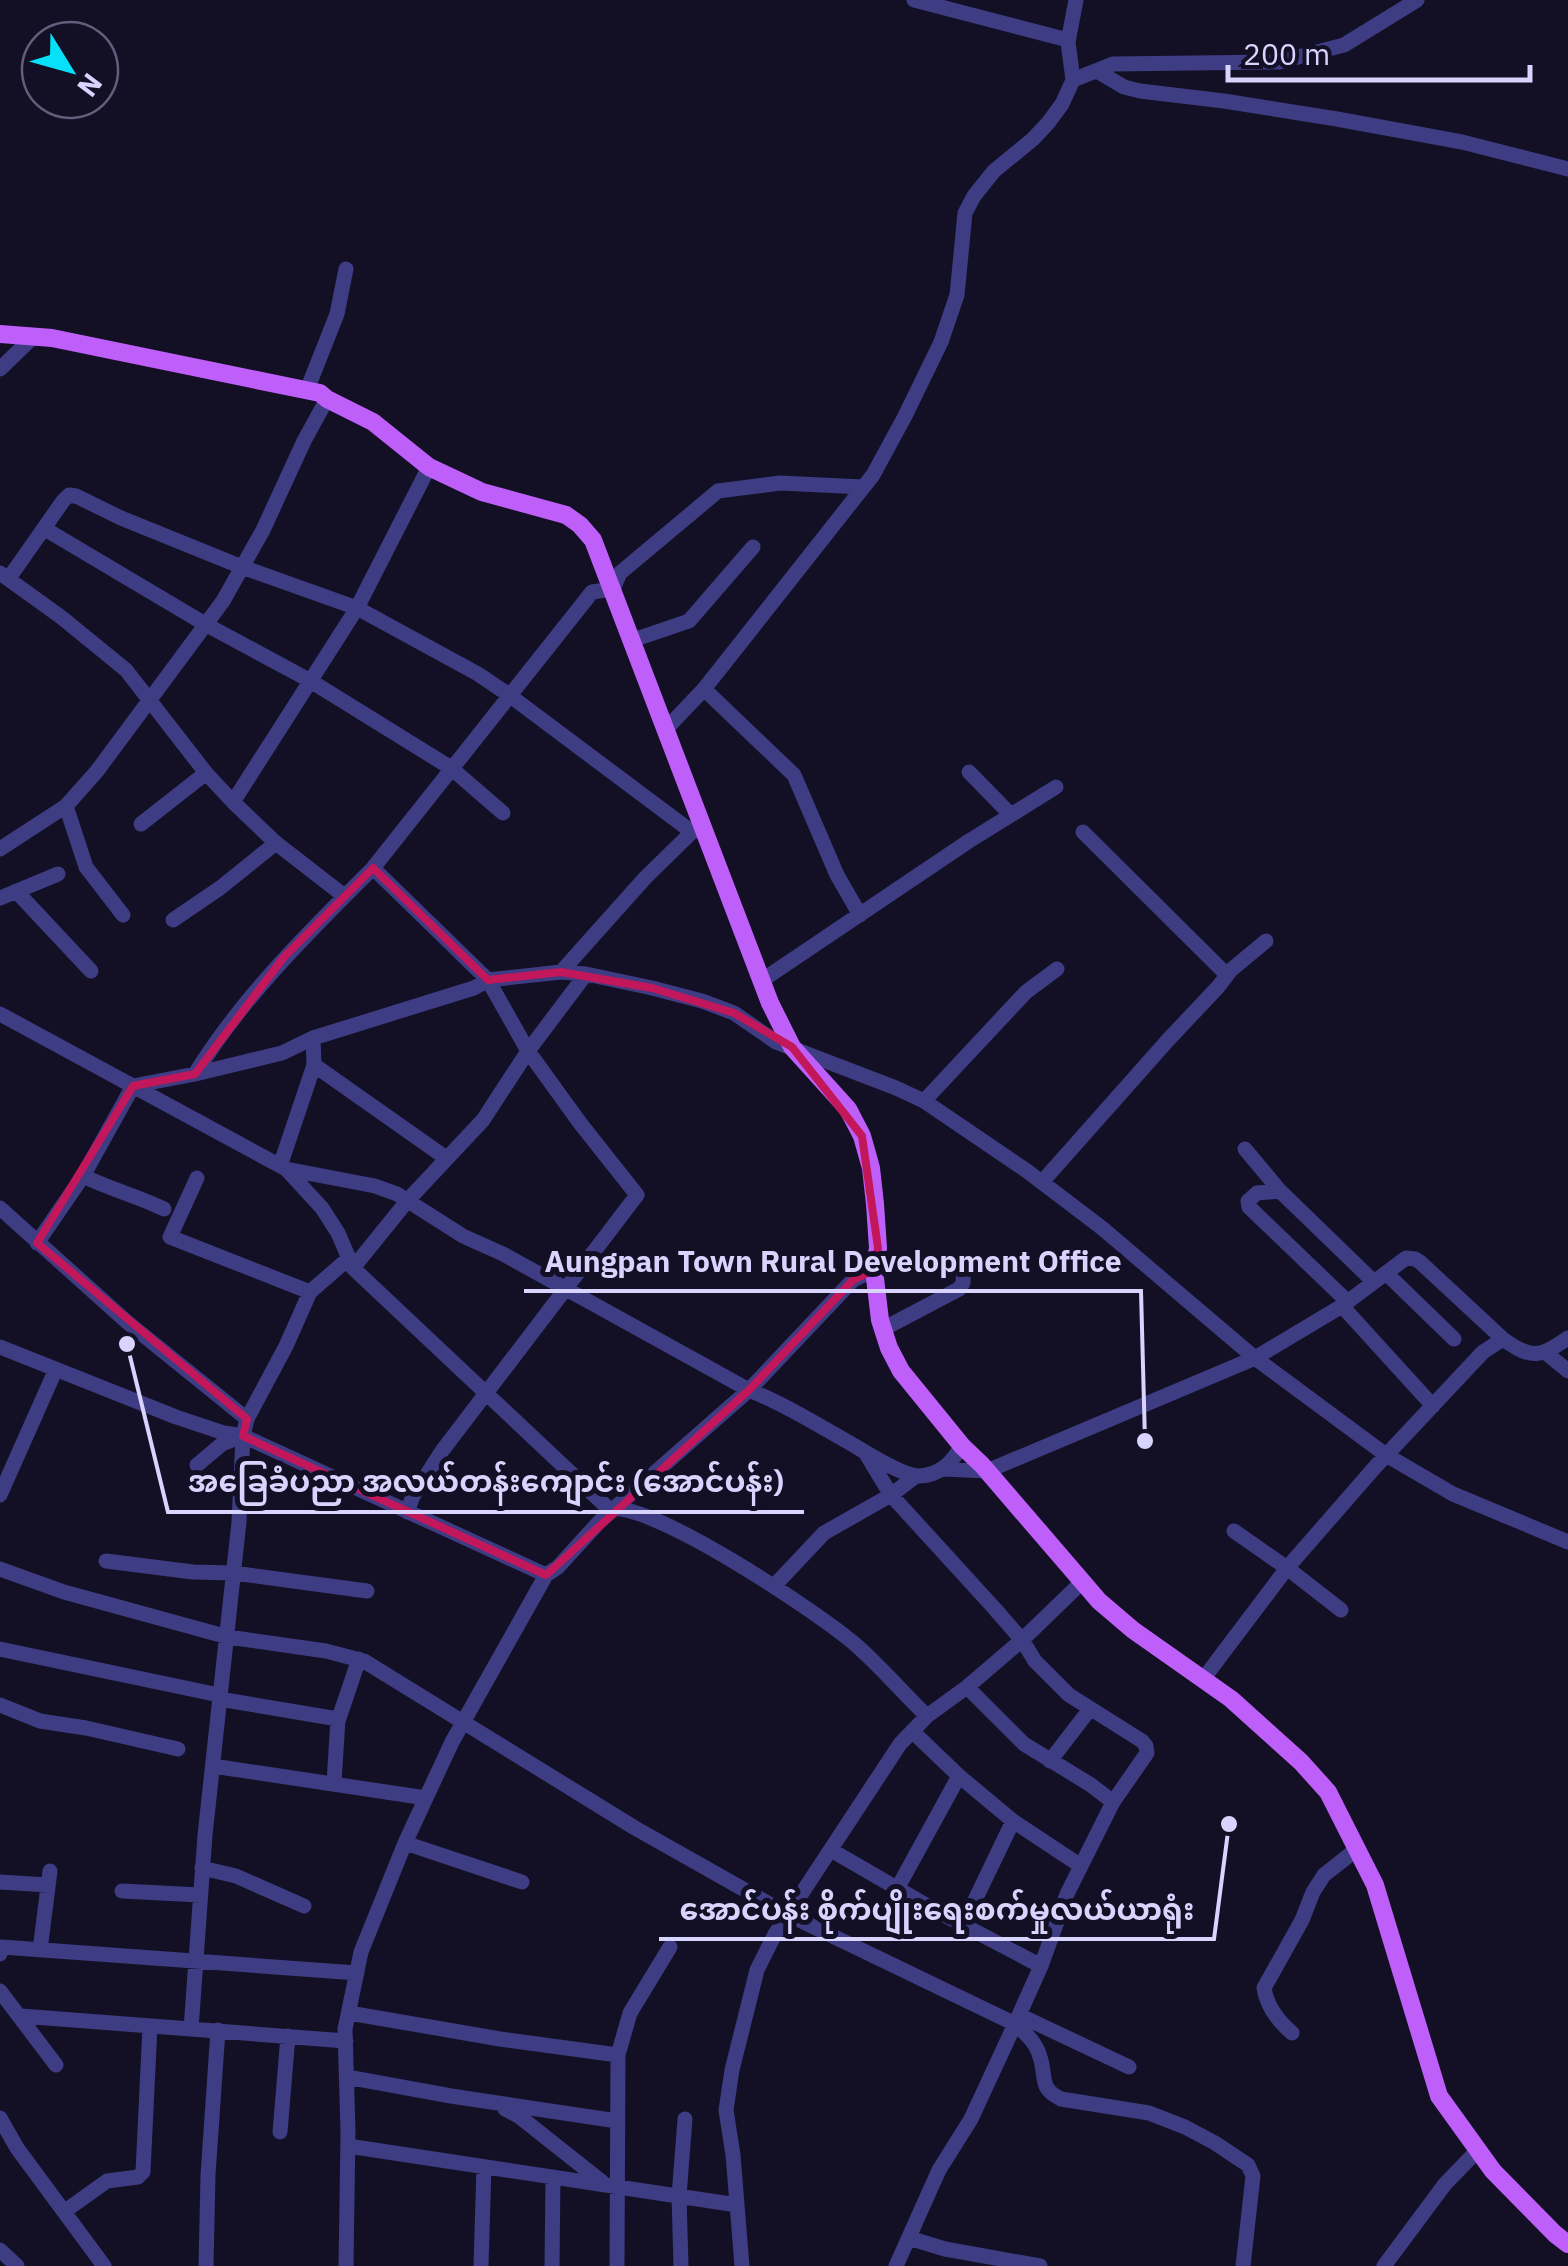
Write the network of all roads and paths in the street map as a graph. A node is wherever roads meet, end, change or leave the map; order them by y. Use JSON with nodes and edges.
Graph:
{"nodes":[{"id":1,"x":914,"y":0,"type":"edge"},
{"id":2,"x":1076,"y":0,"type":"edge"},
{"id":3,"x":1417,"y":0,"type":"edge"},
{"id":4,"x":1068,"y":40,"type":"junction"},
{"id":5,"x":1097,"y":71,"type":"junction"},
{"id":6,"x":1073,"y":80,"type":"junction"},
{"id":7,"x":1568,"y":169,"type":"edge"},
{"id":8,"x":346,"y":269,"type":"dead end"},
{"id":9,"x":0,"y":334,"type":"edge"},
{"id":10,"x":52,"y":338,"type":"junction"},
{"id":11,"x":0,"y":369,"type":"edge"},
{"id":12,"x":307,"y":390,"type":"junction"},
{"id":13,"x":327,"y":399,"type":"junction"},
{"id":14,"x":430,"y":467,"type":"junction"},
{"id":15,"x":863,"y":487,"type":"junction"},
{"id":16,"x":45,"y":529,"type":"junction"},
{"id":17,"x":753,"y":547,"type":"dead end"},
{"id":18,"x":242,"y":567,"type":"junction"},
{"id":19,"x":4,"y":576,"type":"edge"},
{"id":20,"x":613,"y":590,"type":"junction"},
{"id":21,"x":357,"y":608,"type":"junction"},
{"id":22,"x":205,"y":624,"type":"junction"},
{"id":23,"x":632,"y":640,"type":"junction"},
{"id":24,"x":309,"y":680,"type":"junction"},
{"id":25,"x":704,"y":690,"type":"junction"},
{"id":26,"x":509,"y":695,"type":"junction"},
{"id":27,"x":150,"y":701,"type":"junction"},
{"id":28,"x":666,"y":730,"type":"junction"},
{"id":29,"x":451,"y":768,"type":"junction"},
{"id":30,"x":970,"y":772,"type":"dead end"},
{"id":31,"x":206,"y":774,"type":"junction"},
{"id":32,"x":1056,"y":787,"type":"dead end"},
{"id":33,"x":232,"y":802,"type":"junction"},
{"id":34,"x":66,"y":806,"type":"junction"},
{"id":35,"x":502,"y":813,"type":"dead end"},
{"id":36,"x":1010,"y":815,"type":"junction"},
{"id":37,"x":141,"y":824,"type":"dead end"},
{"id":38,"x":698,"y":831,"type":"junction"},
{"id":39,"x":1082,"y":832,"type":"dead end"},
{"id":40,"x":276,"y":844,"type":"junction"},
{"id":41,"x":0,"y":849,"type":"edge"},
{"id":42,"x":373,"y":868,"type":"junction"},
{"id":43,"x":58,"y":874,"type":"dead end"},
{"id":44,"x":16,"y":891,"type":"junction"},
{"id":45,"x":343,"y":895,"type":"junction"},
{"id":46,"x":0,"y":898,"type":"edge"},
{"id":47,"x":860,"y":915,"type":"junction"},
{"id":48,"x":123,"y":916,"type":"dead end"},
{"id":49,"x":173,"y":920,"type":"dead end"},
{"id":50,"x":1266,"y":942,"type":"dead end"},
{"id":51,"x":1056,"y":969,"type":"dead end"},
{"id":52,"x":91,"y":970,"type":"dead end"},
{"id":53,"x":561,"y":972,"type":"junction"},
{"id":54,"x":586,"y":974,"type":"junction"},
{"id":55,"x":1227,"y":975,"type":"junction"},
{"id":56,"x":488,"y":980,"type":"junction"},
{"id":57,"x":761,"y":980,"type":"junction"},
{"id":58,"x":0,"y":1014,"type":"edge"},
{"id":59,"x":313,"y":1038,"type":"junction"},
{"id":60,"x":792,"y":1048,"type":"junction"},
{"id":61,"x":528,"y":1051,"type":"junction"},
{"id":62,"x":314,"y":1065,"type":"junction"},
{"id":63,"x":196,"y":1074,"type":"junction"},
{"id":64,"x":133,"y":1086,"type":"junction"},
{"id":65,"x":924,"y":1102,"type":"junction"},
{"id":66,"x":1245,"y":1149,"type":"dead end"},
{"id":67,"x":446,"y":1158,"type":"junction"},
{"id":68,"x":283,"y":1167,"type":"junction"},
{"id":69,"x":84,"y":1176,"type":"junction"},
{"id":70,"x":198,"y":1178,"type":"dead end"},
{"id":71,"x":1042,"y":1182,"type":"junction"},
{"id":72,"x":1280,"y":1190,"type":"junction"},
{"id":73,"x":408,"y":1200,"type":"junction"},
{"id":74,"x":0,"y":1208,"type":"edge"},
{"id":75,"x":164,"y":1209,"type":"dead end"},
{"id":76,"x":37,"y":1243,"type":"junction"},
{"id":77,"x":964,"y":1259,"type":"dead end"},
{"id":78,"x":351,"y":1264,"type":"junction"},
{"id":79,"x":874,"y":1270,"type":"junction"},
{"id":80,"x":1380,"y":1278,"type":"junction"},
{"id":81,"x":566,"y":1289,"type":"junction"},
{"id":82,"x":310,"y":1292,"type":"junction"},
{"id":83,"x":1345,"y":1304,"type":"junction"},
{"id":84,"x":882,"y":1329,"type":"junction"},
{"id":85,"x":1568,"y":1338,"type":"edge"},
{"id":86,"x":1454,"y":1339,"type":"dead end"},
{"id":87,"x":1503,"y":1339,"type":"junction"},
{"id":88,"x":0,"y":1347,"type":"edge"},
{"id":89,"x":1546,"y":1353,"type":"junction"},
{"id":90,"x":1255,"y":1358,"type":"junction"},
{"id":91,"x":56,"y":1368,"type":"junction"},
{"id":92,"x":1568,"y":1372,"type":"edge"},
{"id":93,"x":749,"y":1390,"type":"junction"},
{"id":94,"x":486,"y":1392,"type":"junction"},
{"id":95,"x":1433,"y":1406,"type":"junction"},
{"id":96,"x":247,"y":1419,"type":"junction"},
{"id":97,"x":243,"y":1436,"type":"junction"},
{"id":98,"x":962,"y":1446,"type":"junction"},
{"id":99,"x":864,"y":1451,"type":"junction"},
{"id":100,"x":1386,"y":1455,"type":"junction"},
{"id":101,"x":196,"y":1464,"type":"dead end"},
{"id":102,"x":944,"y":1469,"type":"junction"},
{"id":103,"x":987,"y":1471,"type":"junction"},
{"id":104,"x":916,"y":1476,"type":"junction"},
{"id":105,"x":0,"y":1493,"type":"edge"},
{"id":106,"x":890,"y":1495,"type":"junction"},
{"id":107,"x":617,"y":1507,"type":"junction"},
{"id":108,"x":407,"y":1512,"type":"junction"},
{"id":109,"x":1234,"y":1531,"type":"dead end"},
{"id":110,"x":1568,"y":1542,"type":"edge"},
{"id":111,"x":106,"y":1561,"type":"dead end"},
{"id":112,"x":1288,"y":1568,"type":"junction"},
{"id":113,"x":0,"y":1569,"type":"edge"},
{"id":114,"x":234,"y":1574,"type":"junction"},
{"id":115,"x":546,"y":1576,"type":"junction"},
{"id":116,"x":1082,"y":1582,"type":"junction"},
{"id":117,"x":774,"y":1586,"type":"junction"},
{"id":118,"x":367,"y":1591,"type":"dead end"},
{"id":119,"x":1341,"y":1610,"type":"dead end"},
{"id":120,"x":228,"y":1637,"type":"junction"},
{"id":121,"x":1022,"y":1640,"type":"junction"},
{"id":122,"x":0,"y":1649,"type":"edge"},
{"id":123,"x":359,"y":1659,"type":"junction"},
{"id":124,"x":1204,"y":1678,"type":"junction"},
{"id":125,"x":966,"y":1687,"type":"junction"},
{"id":126,"x":219,"y":1697,"type":"junction"},
{"id":127,"x":0,"y":1704,"type":"edge"},
{"id":128,"x":1090,"y":1709,"type":"junction"},
{"id":129,"x":927,"y":1716,"type":"junction"},
{"id":130,"x":338,"y":1721,"type":"junction"},
{"id":131,"x":463,"y":1722,"type":"junction"},
{"id":132,"x":912,"y":1731,"type":"junction"},
{"id":133,"x":178,"y":1749,"type":"dead end"},
{"id":134,"x":1050,"y":1761,"type":"junction"},
{"id":135,"x":213,"y":1766,"type":"junction"},
{"id":136,"x":960,"y":1776,"type":"junction"},
{"id":137,"x":334,"y":1783,"type":"junction"},
{"id":138,"x":426,"y":1798,"type":"junction"},
{"id":139,"x":1113,"y":1802,"type":"junction"},
{"id":140,"x":1013,"y":1821,"type":"junction"},
{"id":141,"x":405,"y":1844,"type":"junction"},
{"id":142,"x":831,"y":1850,"type":"junction"},
{"id":143,"x":1358,"y":1850,"type":"junction"},
{"id":144,"x":1081,"y":1866,"type":"junction"},
{"id":145,"x":202,"y":1868,"type":"junction"},
{"id":146,"x":0,"y":1882,"type":"edge"},
{"id":147,"x":522,"y":1882,"type":"dead end"},
{"id":148,"x":898,"y":1889,"type":"junction"},
{"id":149,"x":122,"y":1892,"type":"dead end"},
{"id":150,"x":200,"y":1895,"type":"junction"},
{"id":151,"x":304,"y":1906,"type":"dead end"},
{"id":152,"x":790,"y":1914,"type":"junction"},
{"id":153,"x":963,"y":1925,"type":"junction"},
{"id":154,"x":670,"y":1947,"type":"dead end"},
{"id":155,"x":1,"y":1949,"type":"edge"},
{"id":156,"x":40,"y":1950,"type":"junction"},
{"id":157,"x":196,"y":1961,"type":"junction"},
{"id":158,"x":1041,"y":1966,"type":"junction"},
{"id":159,"x":357,"y":1973,"type":"junction"},
{"id":160,"x":0,"y":1990,"type":"edge"},
{"id":161,"x":349,"y":2013,"type":"junction"},
{"id":162,"x":20,"y":2016,"type":"junction"},
{"id":163,"x":1017,"y":2020,"type":"junction"},
{"id":164,"x":150,"y":2026,"type":"junction"},
{"id":165,"x":191,"y":2029,"type":"junction"},
{"id":166,"x":218,"y":2030,"type":"junction"},
{"id":167,"x":1292,"y":2034,"type":"dead end"},
{"id":168,"x":288,"y":2036,"type":"junction"},
{"id":169,"x":346,"y":2040,"type":"junction"},
{"id":170,"x":618,"y":2055,"type":"junction"},
{"id":171,"x":56,"y":2065,"type":"dead end"},
{"id":172,"x":1129,"y":2066,"type":"dead end"},
{"id":173,"x":347,"y":2077,"type":"junction"},
{"id":174,"x":494,"y":2102,"type":"junction"},
{"id":175,"x":0,"y":2118,"type":"edge"},
{"id":176,"x":685,"y":2119,"type":"dead end"},
{"id":177,"x":617,"y":2121,"type":"junction"},
{"id":178,"x":280,"y":2132,"type":"dead end"},
{"id":179,"x":348,"y":2146,"type":"junction"},
{"id":180,"x":1478,"y":2150,"type":"junction"},
{"id":181,"x":484,"y":2166,"type":"junction"},
{"id":182,"x":553,"y":2177,"type":"junction"},
{"id":183,"x":611,"y":2186,"type":"junction"},
{"id":184,"x":679,"y":2196,"type":"junction"},
{"id":185,"x":737,"y":2204,"type":"junction"},
{"id":186,"x":65,"y":2212,"type":"junction"},
{"id":187,"x":909,"y":2238,"type":"junction"},
{"id":188,"x":1568,"y":2244,"type":"edge"},
{"id":189,"x":0,"y":2250,"type":"edge"},
{"id":190,"x":17,"y":2266,"type":"edge"},
{"id":191,"x":104,"y":2266,"type":"edge"},
{"id":192,"x":206,"y":2266,"type":"edge"},
{"id":193,"x":346,"y":2266,"type":"edge"},
{"id":194,"x":480,"y":2266,"type":"edge"},
{"id":195,"x":552,"y":2266,"type":"edge"},
{"id":196,"x":617,"y":2266,"type":"edge"},
{"id":197,"x":681,"y":2266,"type":"edge"},
{"id":198,"x":742,"y":2266,"type":"edge"},
{"id":199,"x":896,"y":2266,"type":"edge"},
{"id":200,"x":1040,"y":2266,"type":"edge"},
{"id":201,"x":1243,"y":2266,"type":"edge"},
{"id":202,"x":1384,"y":2266,"type":"edge"}],
"edges":[{"from":1,"to":4,"type":"street"},
{"from":2,"to":4,"type":"street"},
{"from":3,"to":5,"type":"street"},
{"from":4,"to":6,"type":"street"},
{"from":5,"to":6,"type":"street"},
{"from":5,"to":7,"type":"street"},
{"from":6,"to":15,"type":"street"},
{"from":8,"to":12,"type":"street"},
{"from":9,"to":10,"type":"main road"},
{"from":10,"to":11,"type":"street"},
{"from":10,"to":12,"type":"main road"},
{"from":12,"to":13,"type":"main road"},
{"from":13,"to":14,"type":"main road"},
{"from":13,"to":18,"type":"street"},
{"from":14,"to":20,"type":"main road"},
{"from":14,"to":21,"type":"street"},
{"from":15,"to":20,"type":"street"},
{"from":15,"to":25,"type":"street"},
{"from":16,"to":18,"type":"street"},
{"from":16,"to":19,"type":"street"},
{"from":16,"to":22,"type":"street"},
{"from":17,"to":23,"type":"street"},
{"from":18,"to":21,"type":"street"},
{"from":18,"to":22,"type":"street"},
{"from":19,"to":27,"type":"street"},
{"from":20,"to":23,"type":"main road"},
{"from":20,"to":26,"type":"street"},
{"from":21,"to":24,"type":"street"},
{"from":21,"to":26,"type":"street"},
{"from":22,"to":24,"type":"street"},
{"from":22,"to":27,"type":"street"},
{"from":23,"to":28,"type":"main road"},
{"from":24,"to":29,"type":"street"},
{"from":24,"to":33,"type":"street"},
{"from":25,"to":28,"type":"street"},
{"from":25,"to":47,"type":"street"},
{"from":26,"to":29,"type":"street"},
{"from":26,"to":38,"type":"street"},
{"from":27,"to":31,"type":"street"},
{"from":27,"to":34,"type":"street"},
{"from":28,"to":38,"type":"main road"},
{"from":29,"to":35,"type":"street"},
{"from":29,"to":42,"type":"street"},
{"from":30,"to":36,"type":"street"},
{"from":31,"to":33,"type":"street"},
{"from":31,"to":37,"type":"street"},
{"from":32,"to":36,"type":"street"},
{"from":33,"to":40,"type":"street"},
{"from":34,"to":41,"type":"street"},
{"from":34,"to":48,"type":"street"},
{"from":36,"to":47,"type":"street"},
{"from":38,"to":53,"type":"street"},
{"from":38,"to":57,"type":"main road"},
{"from":39,"to":55,"type":"street"},
{"from":40,"to":45,"type":"street"},
{"from":40,"to":49,"type":"street"},
{"from":42,"to":45,"type":"street"},
{"from":42,"to":56,"type":"street"},
{"from":43,"to":44,"type":"street"},
{"from":44,"to":46,"type":"street"},
{"from":44,"to":52,"type":"street"},
{"from":45,"to":63,"type":"street"},
{"from":47,"to":57,"type":"street"},
{"from":50,"to":55,"type":"street"},
{"from":51,"to":65,"type":"street"},
{"from":53,"to":54,"type":"street"},
{"from":53,"to":56,"type":"street"},
{"from":54,"to":60,"type":"street"},
{"from":54,"to":61,"type":"street"},
{"from":55,"to":71,"type":"street"},
{"from":56,"to":59,"type":"street"},
{"from":56,"to":61,"type":"street"},
{"from":57,"to":60,"type":"main road"},
{"from":58,"to":64,"type":"street"},
{"from":59,"to":62,"type":"street"},
{"from":59,"to":63,"type":"street"},
{"from":60,"to":65,"type":"street"},
{"from":60,"to":79,"type":"main road"},
{"from":61,"to":67,"type":"street"},
{"from":61,"to":81,"type":"street"},
{"from":62,"to":67,"type":"street"},
{"from":62,"to":68,"type":"street"},
{"from":63,"to":64,"type":"street"},
{"from":64,"to":68,"type":"street"},
{"from":64,"to":69,"type":"street"},
{"from":65,"to":71,"type":"street"},
{"from":66,"to":72,"type":"street"},
{"from":67,"to":73,"type":"street"},
{"from":68,"to":73,"type":"street"},
{"from":68,"to":78,"type":"street"},
{"from":69,"to":75,"type":"street"},
{"from":69,"to":76,"type":"street"},
{"from":70,"to":82,"type":"street"},
{"from":71,"to":90,"type":"street"},
{"from":72,"to":80,"type":"street"},
{"from":72,"to":83,"type":"street"},
{"from":73,"to":78,"type":"street"},
{"from":73,"to":81,"type":"street"},
{"from":74,"to":76,"type":"street"},
{"from":76,"to":96,"type":"street"},
{"from":77,"to":84,"type":"street"},
{"from":78,"to":82,"type":"street"},
{"from":78,"to":94,"type":"street"},
{"from":79,"to":84,"type":"main road"},
{"from":79,"to":93,"type":"street"},
{"from":80,"to":83,"type":"street"},
{"from":80,"to":86,"type":"street"},
{"from":80,"to":87,"type":"street"},
{"from":81,"to":93,"type":"street"},
{"from":81,"to":94,"type":"street"},
{"from":82,"to":96,"type":"street"},
{"from":83,"to":90,"type":"street"},
{"from":83,"to":95,"type":"street"},
{"from":84,"to":98,"type":"main road"},
{"from":85,"to":89,"type":"street"},
{"from":87,"to":89,"type":"street"},
{"from":87,"to":95,"type":"street"},
{"from":88,"to":91,"type":"street"},
{"from":89,"to":92,"type":"street"},
{"from":90,"to":100,"type":"street"},
{"from":90,"to":103,"type":"street"},
{"from":91,"to":97,"type":"street"},
{"from":91,"to":105,"type":"street"},
{"from":93,"to":99,"type":"street"},
{"from":93,"to":107,"type":"street"},
{"from":94,"to":107,"type":"street"},
{"from":94,"to":108,"type":"street"},
{"from":95,"to":100,"type":"street"},
{"from":96,"to":97,"type":"street"},
{"from":97,"to":101,"type":"street"},
{"from":97,"to":108,"type":"street"},
{"from":97,"to":114,"type":"street"},
{"from":98,"to":102,"type":"street"},
{"from":98,"to":103,"type":"main road"},
{"from":99,"to":104,"type":"street"},
{"from":99,"to":106,"type":"street"},
{"from":100,"to":110,"type":"street"},
{"from":100,"to":112,"type":"street"},
{"from":102,"to":103,"type":"street"},
{"from":102,"to":104,"type":"street"},
{"from":103,"to":116,"type":"main road"},
{"from":104,"to":106,"type":"street"},
{"from":106,"to":117,"type":"street"},
{"from":106,"to":121,"type":"street"},
{"from":107,"to":115,"type":"street"},
{"from":107,"to":117,"type":"street"},
{"from":108,"to":115,"type":"street"},
{"from":109,"to":112,"type":"street"},
{"from":111,"to":114,"type":"street"},
{"from":112,"to":119,"type":"street"},
{"from":112,"to":124,"type":"street"},
{"from":113,"to":120,"type":"street"},
{"from":114,"to":118,"type":"street"},
{"from":114,"to":120,"type":"street"},
{"from":115,"to":131,"type":"street"},
{"from":116,"to":121,"type":"street"},
{"from":116,"to":124,"type":"main road"},
{"from":117,"to":129,"type":"street"},
{"from":120,"to":123,"type":"street"},
{"from":120,"to":126,"type":"street"},
{"from":121,"to":125,"type":"street"},
{"from":121,"to":128,"type":"street"},
{"from":122,"to":126,"type":"street"},
{"from":123,"to":130,"type":"street"},
{"from":123,"to":131,"type":"street"},
{"from":124,"to":143,"type":"main road"},
{"from":125,"to":129,"type":"street"},
{"from":125,"to":134,"type":"street"},
{"from":126,"to":130,"type":"street"},
{"from":126,"to":135,"type":"street"},
{"from":127,"to":133,"type":"street"},
{"from":128,"to":134,"type":"street"},
{"from":128,"to":139,"type":"street"},
{"from":129,"to":132,"type":"street"},
{"from":130,"to":137,"type":"street"},
{"from":131,"to":138,"type":"street"},
{"from":131,"to":152,"type":"street"},
{"from":132,"to":136,"type":"street"},
{"from":132,"to":142,"type":"street"},
{"from":134,"to":139,"type":"street"},
{"from":135,"to":137,"type":"street"},
{"from":135,"to":145,"type":"street"},
{"from":136,"to":140,"type":"street"},
{"from":136,"to":148,"type":"street"},
{"from":137,"to":138,"type":"street"},
{"from":138,"to":141,"type":"street"},
{"from":139,"to":144,"type":"street"},
{"from":140,"to":144,"type":"street"},
{"from":140,"to":153,"type":"street"},
{"from":141,"to":147,"type":"street"},
{"from":141,"to":159,"type":"street"},
{"from":142,"to":148,"type":"street"},
{"from":142,"to":152,"type":"street"},
{"from":143,"to":167,"type":"street"},
{"from":143,"to":180,"type":"main road"},
{"from":144,"to":158,"type":"street"},
{"from":145,"to":150,"type":"street"},
{"from":145,"to":151,"type":"street"},
{"from":146,"to":156,"type":"street"},
{"from":148,"to":153,"type":"street"},
{"from":149,"to":150,"type":"street"},
{"from":150,"to":157,"type":"street"},
{"from":152,"to":163,"type":"street"},
{"from":152,"to":185,"type":"street"},
{"from":153,"to":158,"type":"street"},
{"from":154,"to":170,"type":"street"},
{"from":155,"to":156,"type":"street"},
{"from":156,"to":157,"type":"street"},
{"from":157,"to":159,"type":"street"},
{"from":157,"to":165,"type":"street"},
{"from":158,"to":163,"type":"street"},
{"from":159,"to":161,"type":"street"},
{"from":160,"to":162,"type":"street"},
{"from":161,"to":169,"type":"street"},
{"from":161,"to":170,"type":"street"},
{"from":162,"to":164,"type":"street"},
{"from":162,"to":171,"type":"street"},
{"from":163,"to":172,"type":"street"},
{"from":163,"to":187,"type":"street"},
{"from":163,"to":201,"type":"street"},
{"from":164,"to":165,"type":"street"},
{"from":164,"to":186,"type":"street"},
{"from":165,"to":166,"type":"street"},
{"from":166,"to":168,"type":"street"},
{"from":166,"to":192,"type":"street"},
{"from":168,"to":169,"type":"street"},
{"from":168,"to":178,"type":"street"},
{"from":169,"to":173,"type":"street"},
{"from":170,"to":177,"type":"street"},
{"from":173,"to":174,"type":"street"},
{"from":173,"to":179,"type":"street"},
{"from":174,"to":177,"type":"street"},
{"from":174,"to":183,"type":"street"},
{"from":175,"to":186,"type":"street"},
{"from":176,"to":184,"type":"street"},
{"from":177,"to":183,"type":"street"},
{"from":179,"to":181,"type":"street"},
{"from":179,"to":193,"type":"street"},
{"from":180,"to":188,"type":"main road"},
{"from":180,"to":202,"type":"street"},
{"from":181,"to":182,"type":"street"},
{"from":181,"to":194,"type":"street"},
{"from":182,"to":183,"type":"street"},
{"from":182,"to":195,"type":"street"},
{"from":183,"to":184,"type":"street"},
{"from":183,"to":196,"type":"street"},
{"from":184,"to":185,"type":"street"},
{"from":184,"to":197,"type":"street"},
{"from":185,"to":198,"type":"street"},
{"from":186,"to":191,"type":"street"},
{"from":187,"to":199,"type":"street"},
{"from":187,"to":200,"type":"street"},
{"from":189,"to":190,"type":"street"}]}
